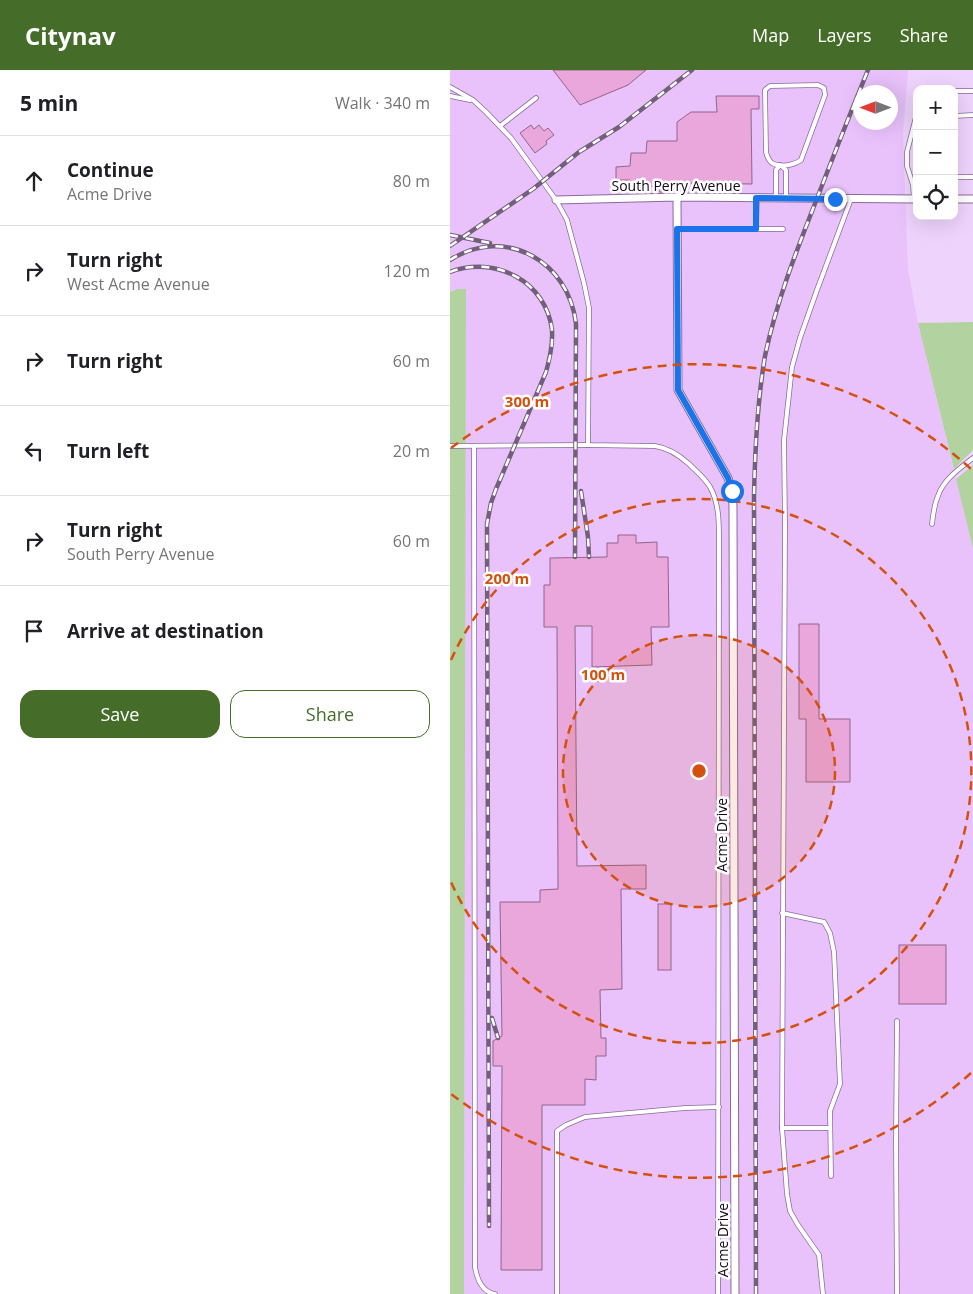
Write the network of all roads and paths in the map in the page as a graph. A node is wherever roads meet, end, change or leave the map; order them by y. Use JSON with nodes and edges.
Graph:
{"nodes":[{"id":1,"x":450,"y":87,"type":"edge"},
{"id":2,"x":958,"y":91,"type":"edge"},
{"id":3,"x":973,"y":91,"type":"edge"},
{"id":4,"x":450,"y":96,"type":"edge"},
{"id":5,"x":536,"y":98,"type":"dead end"},
{"id":6,"x":473,"y":100,"type":"junction"},
{"id":7,"x":973,"y":115,"type":"edge"},
{"id":8,"x":958,"y":116,"type":"edge"},
{"id":9,"x":500,"y":126,"type":"junction"},
{"id":10,"x":913,"y":127,"type":"edge"},
{"id":11,"x":780,"y":165,"type":"junction"},
{"id":12,"x":958,"y":177,"type":"edge"},
{"id":13,"x":973,"y":177,"type":"edge"},
{"id":14,"x":912,"y":182,"type":"joint"},
{"id":15,"x":913,"y":188,"type":"edge"},
{"id":16,"x":677,"y":197,"type":"junction"},
{"id":17,"x":756,"y":198,"type":"junction"},
{"id":18,"x":776,"y":198,"type":"junction"},
{"id":19,"x":786,"y":198,"type":"junction"},
{"id":20,"x":851,"y":199,"type":"junction"},
{"id":21,"x":913,"y":199,"type":"edge"},
{"id":22,"x":958,"y":199,"type":"edge"},
{"id":23,"x":973,"y":199,"type":"edge"},
{"id":24,"x":556,"y":200,"type":"junction"},
{"id":25,"x":677,"y":229,"type":"junction"},
{"id":26,"x":756,"y":229,"type":"junction"},
{"id":27,"x":783,"y":229,"type":"dead end"},
{"id":28,"x":588,"y":445,"type":"junction"},
{"id":29,"x":450,"y":446,"type":"edge"},
{"id":30,"x":474,"y":446,"type":"junction"},
{"id":31,"x":973,"y":458,"type":"edge"},
{"id":32,"x":932,"y":524,"type":"dead end"},
{"id":33,"x":782,"y":913,"type":"junction"},
{"id":34,"x":897,"y":1022,"type":"dead end"},
{"id":35,"x":718,"y":1107,"type":"junction"},
{"id":36,"x":782,"y":1128,"type":"junction"},
{"id":37,"x":830,"y":1128,"type":"junction"},
{"id":38,"x":831,"y":1176,"type":"dead end"},
{"id":39,"x":495,"y":1294,"type":"edge"},
{"id":40,"x":557,"y":1294,"type":"edge"},
{"id":41,"x":718,"y":1294,"type":"edge"},
{"id":42,"x":735,"y":1294,"type":"edge"},
{"id":43,"x":824,"y":1294,"type":"edge"},
{"id":44,"x":897,"y":1294,"type":"edge"}],
"edges":[{"from":1,"to":6,"type":"lane"},
{"from":2,"to":3,"type":"lane"},
{"from":4,"to":6,"type":"lane"},
{"from":5,"to":9,"type":"lane"},
{"from":6,"to":9,"type":"lane"},
{"from":7,"to":8,"type":"lane"},
{"from":9,"to":24,"type":"lane"},
{"from":10,"to":14,"type":"lane"},
{"from":11,"to":11,"type":"lane"},
{"from":11,"to":18,"type":"lane"},
{"from":11,"to":19,"type":"lane"},
{"from":12,"to":13,"type":"lane"},
{"from":14,"to":15,"type":"lane"},
{"from":16,"to":17,"type":"street","name":"South Perry Avenue"},
{"from":16,"to":24,"type":"street","name":"South Perry Avenue"},
{"from":16,"to":25,"type":"street"},
{"from":17,"to":18,"type":"street","name":"South Perry Avenue"},
{"from":17,"to":26,"type":"lane"},
{"from":18,"to":19,"type":"street","name":"South Perry Avenue"},
{"from":19,"to":20,"type":"street","name":"South Perry Avenue"},
{"from":20,"to":21,"type":"street","name":"South Perry Avenue"},
{"from":20,"to":33,"type":"lane"},
{"from":22,"to":23,"type":"street"},
{"from":24,"to":28,"type":"lane"},
{"from":25,"to":26,"type":"lane"},
{"from":25,"to":42,"type":"street","name":"Acme Drive"},
{"from":26,"to":27,"type":"lane"},
{"from":28,"to":30,"type":"lane"},
{"from":28,"to":35,"type":"lane"},
{"from":29,"to":30,"type":"lane"},
{"from":30,"to":39,"type":"lane"},
{"from":31,"to":32,"type":"lane"},
{"from":33,"to":36,"type":"lane"},
{"from":33,"to":37,"type":"lane"},
{"from":34,"to":44,"type":"lane"},
{"from":35,"to":40,"type":"lane"},
{"from":35,"to":41,"type":"lane"},
{"from":36,"to":37,"type":"lane"},
{"from":36,"to":43,"type":"lane"},
{"from":37,"to":38,"type":"lane"}]}
